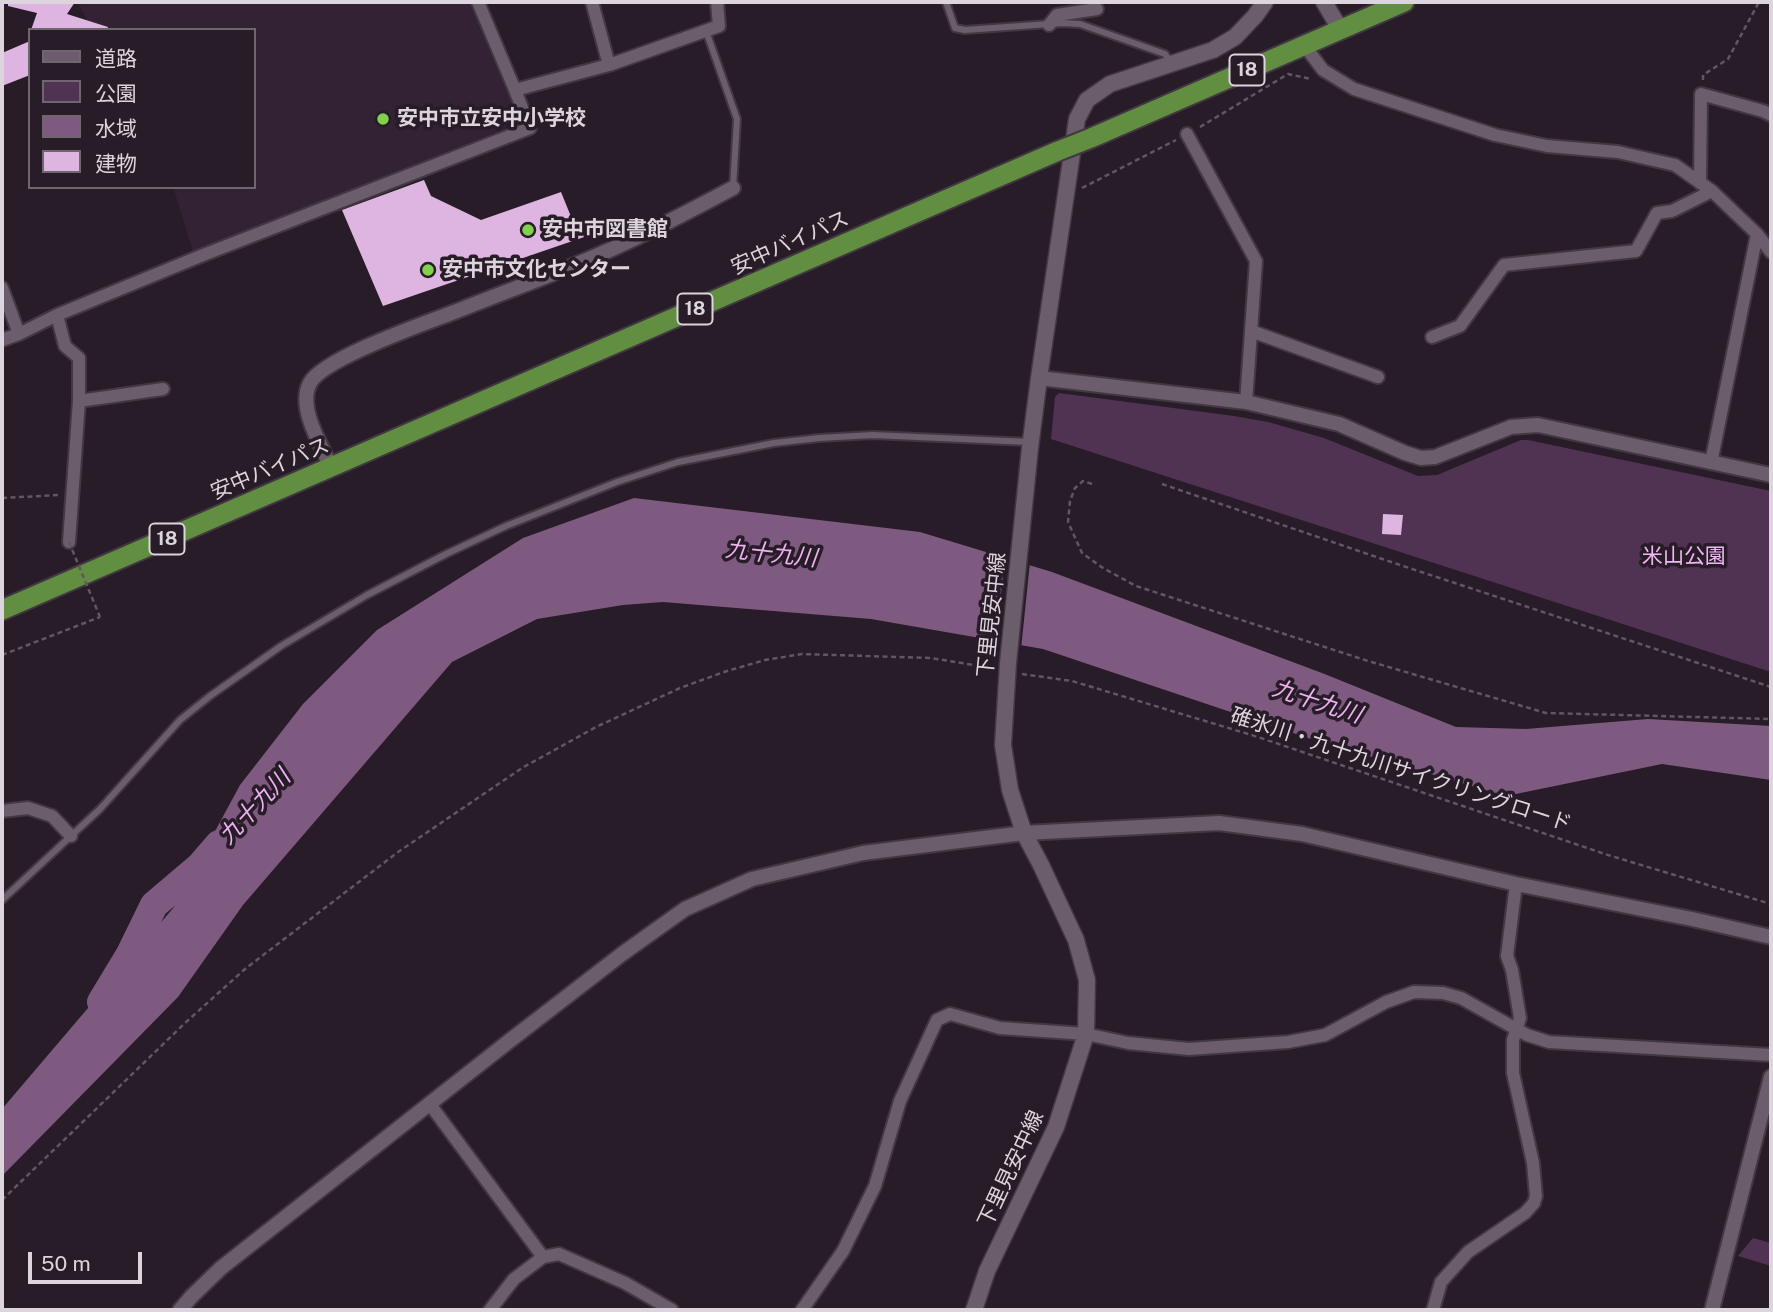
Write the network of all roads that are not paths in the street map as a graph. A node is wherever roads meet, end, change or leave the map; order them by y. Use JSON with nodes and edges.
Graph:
{"nodes":[{"id":1,"x":478,"y":2,"type":"edge"},
{"id":2,"x":592,"y":2,"type":"edge"},
{"id":3,"x":717,"y":2,"type":"edge"},
{"id":4,"x":946,"y":2,"type":"edge"},
{"id":5,"x":1265,"y":2,"type":"edge"},
{"id":6,"x":1324,"y":2,"type":"edge"},
{"id":7,"x":1404,"y":2,"type":"edge"},
{"id":8,"x":1097,"y":9,"type":"dead end"},
{"id":9,"x":1049,"y":24,"type":"junction"},
{"id":10,"x":1340,"y":29,"type":"junction"},
{"id":11,"x":706,"y":31,"type":"junction"},
{"id":12,"x":1304,"y":45,"type":"junction"},
{"id":13,"x":1172,"y":64,"type":"junction"},
{"id":14,"x":609,"y":65,"type":"junction"},
{"id":15,"x":515,"y":90,"type":"junction"},
{"id":16,"x":1771,"y":116,"type":"edge"},
{"id":17,"x":1187,"y":134,"type":"road end"},
{"id":18,"x":1700,"y":183,"type":"junction"},
{"id":19,"x":733,"y":188,"type":"joint"},
{"id":20,"x":1712,"y":191,"type":"junction"},
{"id":21,"x":1757,"y":234,"type":"junction"},
{"id":22,"x":1771,"y":252,"type":"edge"},
{"id":23,"x":2,"y":288,"type":"edge"},
{"id":24,"x":57,"y":315,"type":"junction"},
{"id":25,"x":1251,"y":331,"type":"junction"},
{"id":26,"x":19,"y":334,"type":"junction"},
{"id":27,"x":1432,"y":337,"type":"dead end"},
{"id":28,"x":2,"y":340,"type":"edge"},
{"id":29,"x":1378,"y":377,"type":"dead end"},
{"id":30,"x":1039,"y":378,"type":"junction"},
{"id":31,"x":163,"y":389,"type":"dead end"},
{"id":32,"x":79,"y":401,"type":"junction"},
{"id":33,"x":1246,"y":402,"type":"junction"},
{"id":34,"x":1031,"y":445,"type":"junction"},
{"id":35,"x":1711,"y":463,"type":"junction"},
{"id":36,"x":331,"y":467,"type":"junction"},
{"id":37,"x":1771,"y":475,"type":"edge"},
{"id":38,"x":69,"y":542,"type":"road end"},
{"id":39,"x":2,"y":610,"type":"edge"},
{"id":40,"x":2,"y":811,"type":"edge"},
{"id":41,"x":1024,"y":833,"type":"junction"},
{"id":42,"x":71,"y":836,"type":"junction"},
{"id":43,"x":1516,"y":884,"type":"junction"},
{"id":44,"x":2,"y":900,"type":"edge"},
{"id":45,"x":1771,"y":937,"type":"edge"},
{"id":46,"x":1516,"y":1029,"type":"junction"},
{"id":47,"x":1086,"y":1034,"type":"junction"},
{"id":48,"x":1771,"y":1055,"type":"edge"},
{"id":49,"x":1771,"y":1077,"type":"edge"},
{"id":50,"x":429,"y":1103,"type":"junction"},
{"id":51,"x":543,"y":1257,"type":"junction"},
{"id":52,"x":180,"y":1310,"type":"edge"},
{"id":53,"x":490,"y":1310,"type":"edge"},
{"id":54,"x":672,"y":1310,"type":"edge"},
{"id":55,"x":802,"y":1310,"type":"edge"},
{"id":56,"x":974,"y":1310,"type":"edge"},
{"id":57,"x":1433,"y":1310,"type":"edge"},
{"id":58,"x":1712,"y":1310,"type":"edge"}],
"edges":[{"from":1,"to":15,"type":"street"},
{"from":2,"to":14,"type":"street"},
{"from":3,"to":11,"type":"street"},
{"from":4,"to":9,"type":"lane"},
{"from":5,"to":13,"type":"main road","name":"下里見安中線"},
{"from":6,"to":10,"type":"main road"},
{"from":7,"to":10,"type":"highway","name":"安中バイパス","number":"18"},
{"from":8,"to":9,"type":"street"},
{"from":9,"to":13,"type":"lane"},
{"from":10,"to":12,"type":"highway","name":"安中バイパス","number":"18"},
{"from":11,"to":14,"type":"street"},
{"from":11,"to":19,"type":"lane"},
{"from":12,"to":18,"type":"street"},
{"from":12,"to":36,"type":"highway","name":"安中バイパス","number":"18","bridge":true},
{"from":13,"to":30,"type":"main road","name":"下里見安中線"},
{"from":14,"to":15,"type":"street"},
{"from":15,"to":24,"type":"street"},
{"from":16,"to":18,"type":"street"},
{"from":17,"to":25,"type":"street"},
{"from":18,"to":20,"type":"street"},
{"from":19,"to":36,"type":"street"},
{"from":20,"to":21,"type":"street"},
{"from":20,"to":27,"type":"street"},
{"from":21,"to":22,"type":"street"},
{"from":21,"to":35,"type":"street"},
{"from":23,"to":26,"type":"street"},
{"from":24,"to":26,"type":"street"},
{"from":24,"to":32,"type":"street"},
{"from":25,"to":29,"type":"street"},
{"from":25,"to":33,"type":"street"},
{"from":26,"to":28,"type":"street"},
{"from":30,"to":33,"type":"street"},
{"from":30,"to":34,"type":"main road","name":"下里見安中線"},
{"from":31,"to":32,"type":"street"},
{"from":32,"to":38,"type":"street"},
{"from":33,"to":35,"type":"street"},
{"from":34,"to":41,"type":"main road","name":"下里見安中線"},
{"from":34,"to":42,"type":"lane"},
{"from":35,"to":37,"type":"street"},
{"from":36,"to":39,"type":"highway","name":"安中バイパス","number":"18"},
{"from":40,"to":42,"type":"street"},
{"from":41,"to":43,"type":"street"},
{"from":41,"to":47,"type":"main road","name":"下里見安中線"},
{"from":41,"to":50,"type":"street"},
{"from":42,"to":44,"type":"lane"},
{"from":43,"to":45,"type":"street"},
{"from":43,"to":46,"type":"street"},
{"from":46,"to":47,"type":"street"},
{"from":46,"to":48,"type":"street"},
{"from":46,"to":57,"type":"street"},
{"from":47,"to":55,"type":"street"},
{"from":47,"to":56,"type":"main road","name":"下里見安中線"},
{"from":49,"to":58,"type":"street"},
{"from":50,"to":51,"type":"street"},
{"from":50,"to":52,"type":"street"},
{"from":51,"to":53,"type":"street"},
{"from":51,"to":54,"type":"street"}]}
